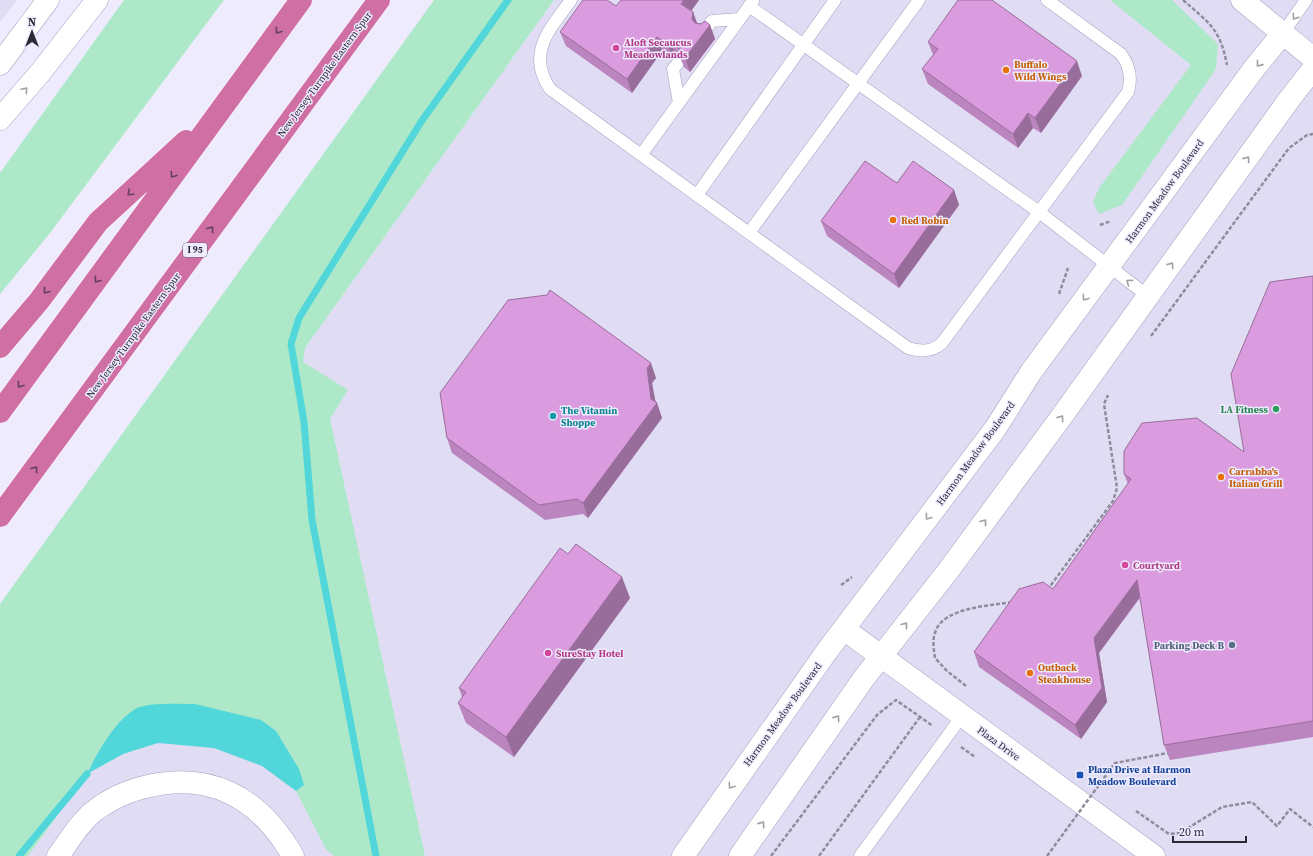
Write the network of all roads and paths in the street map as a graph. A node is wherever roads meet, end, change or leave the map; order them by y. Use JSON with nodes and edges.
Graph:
{"nodes":[{"id":1,"x":48,"y":0,"type":"edge"},
{"id":2,"x":97,"y":0,"type":"edge"},
{"id":3,"x":301,"y":0,"type":"edge"},
{"id":4,"x":379,"y":0,"type":"edge"},
{"id":5,"x":571,"y":0,"type":"edge"},
{"id":6,"x":835,"y":0,"type":"edge"},
{"id":7,"x":919,"y":0,"type":"edge"},
{"id":8,"x":1047,"y":0,"type":"edge"},
{"id":9,"x":1183,"y":0,"type":"edge"},
{"id":10,"x":1242,"y":0,"type":"edge"},
{"id":11,"x":1306,"y":0,"type":"edge"},
{"id":12,"x":752,"y":3,"type":"edge"},
{"id":13,"x":740,"y":19,"type":"junction"},
{"id":14,"x":704,"y":31,"type":"edge"},
{"id":15,"x":1283,"y":34,"type":"junction"},
{"id":16,"x":803,"y":45,"type":"junction"},
{"id":17,"x":1313,"y":58,"type":"edge"},
{"id":18,"x":678,"y":63,"type":"edge"},
{"id":19,"x":0,"y":64,"type":"edge"},
{"id":20,"x":1227,"y":68,"type":"dead end"},
{"id":21,"x":1313,"y":69,"type":"edge"},
{"id":22,"x":858,"y":84,"type":"junction"},
{"id":23,"x":679,"y":104,"type":"junction"},
{"id":24,"x":221,"y":110,"type":"junction"},
{"id":25,"x":0,"y":119,"type":"edge"},
{"id":26,"x":1313,"y":134,"type":"edge"},
{"id":27,"x":641,"y":155,"type":"junction"},
{"id":28,"x":697,"y":195,"type":"junction"},
{"id":29,"x":1039,"y":212,"type":"junction"},
{"id":30,"x":1117,"y":219,"type":"dead end"},
{"id":31,"x":1100,"y":225,"type":"dead end"},
{"id":32,"x":749,"y":233,"type":"junction"},
{"id":33,"x":1108,"y":267,"type":"junction"},
{"id":34,"x":1149,"y":296,"type":"junction"},
{"id":35,"x":1150,"y":338,"type":"dead end"},
{"id":36,"x":0,"y":347,"type":"edge"},
{"id":37,"x":1108,"y":393,"type":"dead end"},
{"id":38,"x":0,"y":412,"type":"edge"},
{"id":39,"x":0,"y":516,"type":"edge"},
{"id":40,"x":1042,"y":592,"type":"edge"},
{"id":41,"x":1018,"y":601,"type":"edge"},
{"id":42,"x":844,"y":629,"type":"junction"},
{"id":43,"x":880,"y":656,"type":"junction"},
{"id":44,"x":967,"y":688,"type":"dead end"},
{"id":45,"x":896,"y":700,"type":"dead end"},
{"id":46,"x":962,"y":716,"type":"junction"},
{"id":47,"x":920,"y":718,"type":"dead end"},
{"id":48,"x":1168,"y":753,"type":"edge"},
{"id":49,"x":1094,"y":781,"type":"dead end"},
{"id":50,"x":1100,"y":785,"type":"dead end"},
{"id":51,"x":1132,"y":808,"type":"dead end"},
{"id":52,"x":1313,"y":827,"type":"edge"},
{"id":53,"x":58,"y":856,"type":"edge"},
{"id":54,"x":294,"y":856,"type":"edge"},
{"id":55,"x":683,"y":856,"type":"edge"},
{"id":56,"x":740,"y":856,"type":"edge"},
{"id":57,"x":772,"y":856,"type":"edge"},
{"id":58,"x":819,"y":856,"type":"edge"},
{"id":59,"x":860,"y":856,"type":"edge"},
{"id":60,"x":1047,"y":856,"type":"edge"},
{"id":61,"x":1154,"y":856,"type":"edge"}],
"edges":[{"from":1,"to":19,"type":"street"},
{"from":25,"to":2,"type":"street","one_way":true},
{"from":3,"to":24,"type":"highway","one_way":true},
{"from":39,"to":4,"type":"highway","name":"New Jersey Turnpike Eastern Spur","number":"I 95","one_way":true},
{"from":5,"to":27,"type":"lane"},
{"from":6,"to":16,"type":"lane"},
{"from":7,"to":22,"type":"lane"},
{"from":8,"to":29,"type":"lane"},
{"from":9,"to":20,"type":"path"},
{"from":10,"to":15,"type":"street"},
{"from":11,"to":15,"type":"lane","one_way":true},
{"from":12,"to":13,"type":"lane"},
{"from":12,"to":16,"type":"lane"},
{"from":13,"to":14,"type":"lane"},
{"from":13,"to":23,"type":"lane"},
{"from":15,"to":17,"type":"street"},
{"from":15,"to":33,"type":"street","name":"Harmon Meadow Boulevard","one_way":true},
{"from":16,"to":22,"type":"lane"},
{"from":16,"to":28,"type":"lane"},
{"from":18,"to":23,"type":"lane"},
{"from":34,"to":21,"type":"street","one_way":true},
{"from":22,"to":29,"type":"lane"},
{"from":22,"to":32,"type":"lane"},
{"from":23,"to":27,"type":"lane"},
{"from":24,"to":36,"type":"highway","one_way":true},
{"from":24,"to":38,"type":"highway","one_way":true},
{"from":26,"to":35,"type":"path"},
{"from":27,"to":28,"type":"lane"},
{"from":28,"to":32,"type":"lane"},
{"from":29,"to":32,"type":"lane"},
{"from":29,"to":33,"type":"lane"},
{"from":30,"to":31,"type":"path"},
{"from":34,"to":33,"type":"lane","one_way":true},
{"from":33,"to":42,"type":"street","name":"Harmon Meadow Boulevard","one_way":true},
{"from":43,"to":34,"type":"street","one_way":true},
{"from":37,"to":40,"type":"path"},
{"from":41,"to":44,"type":"path"},
{"from":42,"to":43,"type":"street","name":"Plaza Drive"},
{"from":42,"to":55,"type":"street","name":"Harmon Meadow Boulevard","one_way":true},
{"from":43,"to":46,"type":"street","name":"Plaza Drive"},
{"from":56,"to":43,"type":"street","one_way":true},
{"from":45,"to":57,"type":"path"},
{"from":46,"to":59,"type":"lane"},
{"from":46,"to":61,"type":"street","name":"Plaza Drive"},
{"from":47,"to":58,"type":"path"},
{"from":48,"to":60,"type":"path","bridge":true},
{"from":49,"to":50,"type":"path"},
{"from":51,"to":52,"type":"path"},
{"from":53,"to":54,"type":"street"}]}
